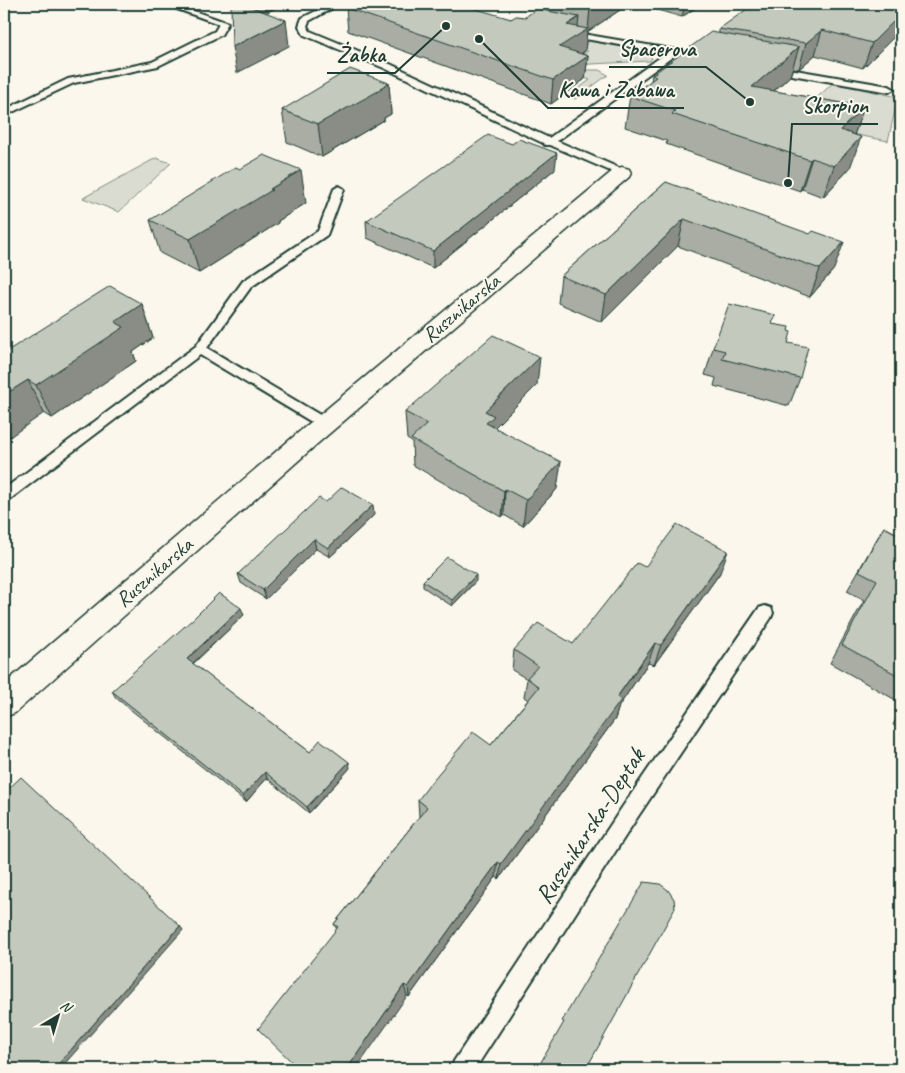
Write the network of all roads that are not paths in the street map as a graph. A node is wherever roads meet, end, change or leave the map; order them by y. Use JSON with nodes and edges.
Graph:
{"nodes":[{"id":1,"x":167,"y":4,"type":"edge"},
{"id":2,"x":336,"y":4,"type":"edge"},
{"id":3,"x":561,"y":32,"type":"edge"},
{"id":4,"x":673,"y":52,"type":"junction"},
{"id":5,"x":708,"y":58,"type":"edge"},
{"id":6,"x":758,"y":66,"type":"edge"},
{"id":7,"x":889,"y":89,"type":"dead end"},
{"id":8,"x":4,"y":113,"type":"edge"},
{"id":9,"x":548,"y":142,"type":"junction"},
{"id":10,"x":622,"y":173,"type":"joint"},
{"id":11,"x":339,"y":189,"type":"dead end"},
{"id":12,"x":200,"y":349,"type":"junction"},
{"id":13,"x":325,"y":424,"type":"junction"},
{"id":14,"x":4,"y":496,"type":"edge"},
{"id":15,"x":765,"y":613,"type":"dead end"},
{"id":16,"x":4,"y":703,"type":"edge"},
{"id":17,"x":462,"y":1069,"type":"edge"}],
"edges":[{"from":1,"to":8,"type":"lane"},
{"from":2,"to":9,"type":"lane","name":"Rusznikarska"},
{"from":3,"to":4,"type":"lane"},
{"from":4,"to":5,"type":"lane"},
{"from":4,"to":9,"type":"lane"},
{"from":6,"to":7,"type":"lane"},
{"from":9,"to":10,"type":"lane","name":"Rusznikarska"},
{"from":10,"to":13,"type":"street","name":"Rusznikarska"},
{"from":11,"to":12,"type":"lane"},
{"from":12,"to":13,"type":"lane"},
{"from":12,"to":14,"type":"lane"},
{"from":13,"to":16,"type":"street","name":"Rusznikarska"},
{"from":15,"to":17,"type":"lane","name":"Rusznikarska-Deptak"}]}
